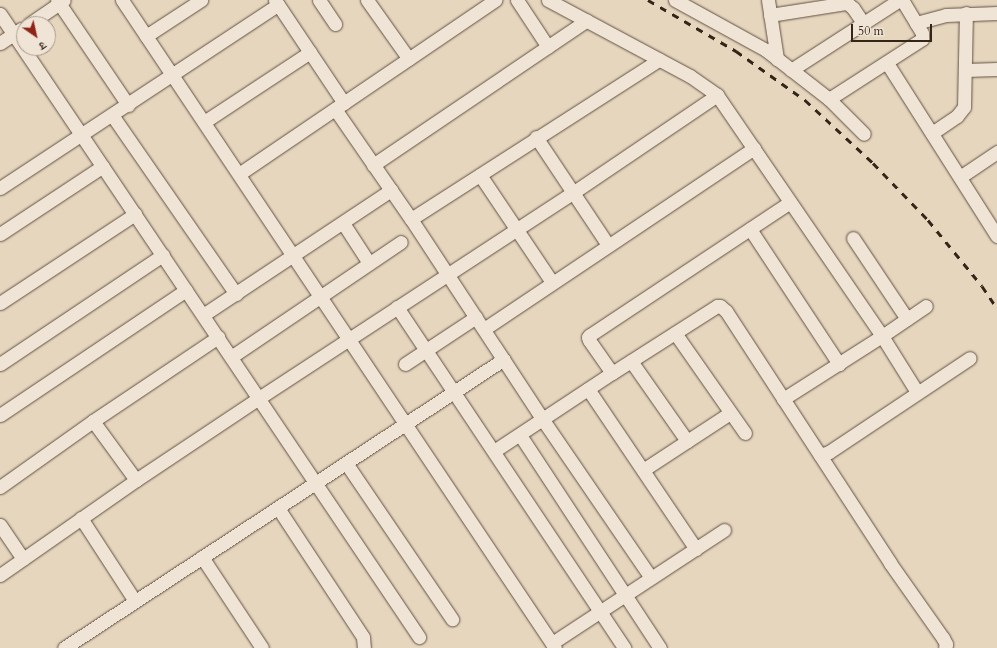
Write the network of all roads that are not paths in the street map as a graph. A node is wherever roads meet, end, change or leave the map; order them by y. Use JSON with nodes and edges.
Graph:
{"nodes":[{"id":1,"x":122,"y":0,"type":"edge"},
{"id":2,"x":318,"y":0,"type":"edge"},
{"id":3,"x":367,"y":0,"type":"edge"},
{"id":4,"x":495,"y":0,"type":"edge"},
{"id":5,"x":517,"y":0,"type":"edge"},
{"id":6,"x":548,"y":0,"type":"edge"},
{"id":7,"x":675,"y":0,"type":"edge"},
{"id":8,"x":768,"y":0,"type":"edge"},
{"id":9,"x":901,"y":0,"type":"edge"},
{"id":10,"x":60,"y":1,"type":"edge"},
{"id":11,"x":195,"y":1,"type":"edge"},
{"id":12,"x":276,"y":3,"type":"edge"},
{"id":13,"x":966,"y":13,"type":"junction"},
{"id":14,"x":997,"y":13,"type":"edge"},
{"id":15,"x":0,"y":14,"type":"edge"},
{"id":16,"x":770,"y":15,"type":"junction"},
{"id":17,"x":40,"y":16,"type":"edge"},
{"id":18,"x":587,"y":20,"type":"junction"},
{"id":19,"x":863,"y":23,"type":"junction"},
{"id":20,"x":916,"y":23,"type":"junction"},
{"id":21,"x":335,"y":24,"type":"dead end"},
{"id":22,"x":16,"y":28,"type":"edge"},
{"id":23,"x":16,"y":33,"type":"edge"},
{"id":24,"x":146,"y":36,"type":"junction"},
{"id":25,"x":0,"y":44,"type":"edge"},
{"id":26,"x":548,"y":46,"type":"junction"},
{"id":27,"x":310,"y":52,"type":"junction"},
{"id":28,"x":34,"y":56,"type":"edge"},
{"id":29,"x":409,"y":59,"type":"junction"},
{"id":30,"x":777,"y":59,"type":"junction"},
{"id":31,"x":658,"y":60,"type":"junction"},
{"id":32,"x":887,"y":63,"type":"junction"},
{"id":33,"x":997,"y":69,"type":"edge"},
{"id":34,"x":791,"y":70,"type":"junction"},
{"id":35,"x":965,"y":70,"type":"junction"},
{"id":36,"x":172,"y":75,"type":"junction"},
{"id":37,"x":717,"y":95,"type":"junction"},
{"id":38,"x":829,"y":99,"type":"junction"},
{"id":39,"x":128,"y":105,"type":"junction"},
{"id":40,"x":340,"y":106,"type":"junction"},
{"id":41,"x":112,"y":115,"type":"junction"},
{"id":42,"x":204,"y":122,"type":"junction"},
{"id":43,"x":932,"y":133,"type":"junction"},
{"id":44,"x":864,"y":134,"type":"dead end"},
{"id":45,"x":82,"y":135,"type":"junction"},
{"id":46,"x":536,"y":137,"type":"junction"},
{"id":47,"x":754,"y":148,"type":"junction"},
{"id":48,"x":997,"y":152,"type":"edge"},
{"id":49,"x":373,"y":165,"type":"junction"},
{"id":50,"x":103,"y":166,"type":"junction"},
{"id":51,"x":239,"y":174,"type":"junction"},
{"id":52,"x":480,"y":175,"type":"junction"},
{"id":53,"x":960,"y":177,"type":"junction"},
{"id":54,"x":0,"y":188,"type":"edge"},
{"id":55,"x":391,"y":190,"type":"junction"},
{"id":56,"x":574,"y":192,"type":"junction"},
{"id":57,"x":790,"y":202,"type":"junction"},
{"id":58,"x":135,"y":214,"type":"junction"},
{"id":59,"x":411,"y":219,"type":"junction"},
{"id":60,"x":993,"y":219,"type":"edge"},
{"id":61,"x":343,"y":223,"type":"junction"},
{"id":62,"x":517,"y":229,"type":"junction"},
{"id":63,"x":750,"y":229,"type":"junction"},
{"id":64,"x":0,"y":234,"type":"edge"},
{"id":65,"x":997,"y":236,"type":"edge"},
{"id":66,"x":853,"y":238,"type":"dead end"},
{"id":67,"x":401,"y":242,"type":"dead end"},
{"id":68,"x":608,"y":245,"type":"junction"},
{"id":69,"x":163,"y":255,"type":"junction"},
{"id":70,"x":293,"y":257,"type":"junction"},
{"id":71,"x":369,"y":263,"type":"junction"},
{"id":72,"x":447,"y":275,"type":"junction"},
{"id":73,"x":552,"y":282,"type":"junction"},
{"id":74,"x":186,"y":290,"type":"junction"},
{"id":75,"x":236,"y":294,"type":"junction"},
{"id":76,"x":320,"y":297,"type":"junction"},
{"id":77,"x":0,"y":303,"type":"edge"},
{"id":78,"x":926,"y":306,"type":"dead end"},
{"id":79,"x":398,"y":307,"type":"junction"},
{"id":80,"x":203,"y":315,"type":"junction"},
{"id":81,"x":476,"y":317,"type":"junction"},
{"id":82,"x":907,"y":319,"type":"junction"},
{"id":83,"x":484,"y":329,"type":"junction"},
{"id":84,"x":676,"y":333,"type":"junction"},
{"id":85,"x":882,"y":336,"type":"junction"},
{"id":86,"x":218,"y":337,"type":"junction"},
{"id":87,"x":349,"y":338,"type":"junction"},
{"id":88,"x":426,"y":350,"type":"junction"},
{"id":89,"x":231,"y":357,"type":"junction"},
{"id":90,"x":970,"y":358,"type":"dead end"},
{"id":91,"x":504,"y":359,"type":"junction"},
{"id":92,"x":631,"y":361,"type":"junction"},
{"id":93,"x":0,"y":364,"type":"edge"},
{"id":94,"x":405,"y":364,"type":"dead end"},
{"id":95,"x":839,"y":364,"type":"junction"},
{"id":96,"x":612,"y":373,"type":"junction"},
{"id":97,"x":588,"y":389,"type":"junction"},
{"id":98,"x":917,"y":392,"type":"junction"},
{"id":99,"x":455,"y":393,"type":"junction"},
{"id":100,"x":259,"y":398,"type":"junction"},
{"id":101,"x":783,"y":399,"type":"junction"},
{"id":102,"x":730,"y":412,"type":"junction"},
{"id":103,"x":0,"y":415,"type":"edge"},
{"id":104,"x":543,"y":420,"type":"junction"},
{"id":105,"x":93,"y":421,"type":"junction"},
{"id":106,"x":406,"y":424,"type":"junction"},
{"id":107,"x":744,"y":433,"type":"dead end"},
{"id":108,"x":520,"y":435,"type":"junction"},
{"id":109,"x":687,"y":441,"type":"junction"},
{"id":110,"x":494,"y":451,"type":"junction"},
{"id":111,"x":820,"y":455,"type":"junction"},
{"id":112,"x":346,"y":463,"type":"junction"},
{"id":113,"x":643,"y":470,"type":"junction"},
{"id":114,"x":136,"y":480,"type":"junction"},
{"id":115,"x":315,"y":484,"type":"junction"},
{"id":116,"x":0,"y":487,"type":"edge"},
{"id":117,"x":278,"y":508,"type":"junction"},
{"id":118,"x":81,"y":518,"type":"junction"},
{"id":119,"x":0,"y":525,"type":"edge"},
{"id":120,"x":724,"y":530,"type":"dead end"},
{"id":121,"x":696,"y":549,"type":"junction"},
{"id":122,"x":202,"y":557,"type":"junction"},
{"id":123,"x":23,"y":559,"type":"junction"},
{"id":124,"x":0,"y":575,"type":"edge"},
{"id":125,"x":651,"y":578,"type":"junction"},
{"id":126,"x":624,"y":595,"type":"junction"},
{"id":127,"x":135,"y":601,"type":"junction"},
{"id":128,"x":599,"y":610,"type":"junction"},
{"id":129,"x":452,"y":619,"type":"dead end"},
{"id":130,"x":419,"y":637,"type":"dead end"},
{"id":131,"x":553,"y":646,"type":"edge"},
{"id":132,"x":64,"y":648,"type":"edge"},
{"id":133,"x":262,"y":648,"type":"edge"},
{"id":134,"x":364,"y":648,"type":"edge"},
{"id":135,"x":624,"y":648,"type":"edge"},
{"id":136,"x":660,"y":648,"type":"edge"},
{"id":137,"x":945,"y":648,"type":"edge"}],
"edges":[{"from":1,"to":24,"type":"street"},
{"from":2,"to":21,"type":"street"},
{"from":3,"to":29,"type":"street"},
{"from":4,"to":29,"type":"street"},
{"from":5,"to":26,"type":"street"},
{"from":6,"to":18,"type":"street"},
{"from":7,"to":30,"type":"street"},
{"from":8,"to":16,"type":"street"},
{"from":9,"to":19,"type":"street"},
{"from":9,"to":20,"type":"street"},
{"from":10,"to":17,"type":"street"},
{"from":10,"to":39,"type":"street"},
{"from":11,"to":24,"type":"street"},
{"from":12,"to":27,"type":"street"},
{"from":12,"to":36,"type":"street"},
{"from":13,"to":14,"type":"street"},
{"from":13,"to":20,"type":"street"},
{"from":13,"to":35,"type":"street"},
{"from":15,"to":22,"type":"street"},
{"from":16,"to":19,"type":"street"},
{"from":16,"to":30,"type":"street"},
{"from":18,"to":26,"type":"street"},
{"from":18,"to":31,"type":"street"},
{"from":19,"to":34,"type":"street"},
{"from":20,"to":32,"type":"street"},
{"from":23,"to":25,"type":"street"},
{"from":24,"to":36,"type":"street"},
{"from":26,"to":49,"type":"street"},
{"from":27,"to":40,"type":"street"},
{"from":27,"to":42,"type":"street"},
{"from":28,"to":45,"type":"street"},
{"from":29,"to":40,"type":"street"},
{"from":30,"to":34,"type":"street"},
{"from":31,"to":37,"type":"street"},
{"from":31,"to":46,"type":"street"},
{"from":32,"to":38,"type":"street"},
{"from":32,"to":43,"type":"street"},
{"from":33,"to":35,"type":"street"},
{"from":34,"to":38,"type":"street"},
{"from":35,"to":43,"type":"street"},
{"from":36,"to":39,"type":"street"},
{"from":36,"to":42,"type":"street"},
{"from":37,"to":47,"type":"street"},
{"from":37,"to":56,"type":"street"},
{"from":38,"to":44,"type":"street"},
{"from":39,"to":41,"type":"street"},
{"from":40,"to":49,"type":"street"},
{"from":40,"to":51,"type":"street"},
{"from":41,"to":45,"type":"street"},
{"from":41,"to":75,"type":"street"},
{"from":42,"to":51,"type":"street"},
{"from":43,"to":53,"type":"street"},
{"from":45,"to":50,"type":"street"},
{"from":45,"to":54,"type":"street"},
{"from":46,"to":52,"type":"street"},
{"from":46,"to":56,"type":"street"},
{"from":47,"to":57,"type":"street"},
{"from":47,"to":68,"type":"street"},
{"from":48,"to":53,"type":"street"},
{"from":49,"to":55,"type":"street"},
{"from":50,"to":58,"type":"street"},
{"from":50,"to":64,"type":"street"},
{"from":51,"to":70,"type":"street"},
{"from":52,"to":59,"type":"street"},
{"from":52,"to":62,"type":"street"},
{"from":53,"to":60,"type":"street"},
{"from":55,"to":59,"type":"street"},
{"from":55,"to":61,"type":"street"},
{"from":56,"to":62,"type":"street"},
{"from":56,"to":68,"type":"street"},
{"from":57,"to":63,"type":"street"},
{"from":57,"to":85,"type":"street"},
{"from":58,"to":69,"type":"street"},
{"from":58,"to":77,"type":"street"},
{"from":59,"to":72,"type":"street"},
{"from":60,"to":65,"type":"street"},
{"from":61,"to":70,"type":"street"},
{"from":61,"to":71,"type":"street"},
{"from":62,"to":72,"type":"street"},
{"from":62,"to":73,"type":"street"},
{"from":63,"to":95,"type":"street"},
{"from":63,"to":96,"type":"street"},
{"from":66,"to":82,"type":"street"},
{"from":67,"to":71,"type":"street"},
{"from":68,"to":73,"type":"street"},
{"from":69,"to":74,"type":"street"},
{"from":69,"to":93,"type":"street"},
{"from":70,"to":75,"type":"street"},
{"from":70,"to":76,"type":"street"},
{"from":71,"to":76,"type":"street"},
{"from":72,"to":79,"type":"street"},
{"from":72,"to":81,"type":"street"},
{"from":73,"to":83,"type":"street"},
{"from":74,"to":80,"type":"street"},
{"from":74,"to":103,"type":"street"},
{"from":75,"to":80,"type":"street"},
{"from":76,"to":87,"type":"street"},
{"from":76,"to":89,"type":"street"},
{"from":78,"to":82,"type":"street"},
{"from":79,"to":87,"type":"street"},
{"from":79,"to":88,"type":"street"},
{"from":80,"to":86,"type":"street"},
{"from":81,"to":83,"type":"street"},
{"from":81,"to":88,"type":"street"},
{"from":82,"to":85,"type":"street"},
{"from":83,"to":91,"type":"street"},
{"from":84,"to":92,"type":"street"},
{"from":84,"to":101,"type":"street"},
{"from":84,"to":102,"type":"street"},
{"from":85,"to":95,"type":"street"},
{"from":85,"to":98,"type":"street"},
{"from":86,"to":89,"type":"street"},
{"from":86,"to":105,"type":"street"},
{"from":87,"to":100,"type":"street"},
{"from":87,"to":106,"type":"street"},
{"from":88,"to":94,"type":"street"},
{"from":88,"to":99,"type":"street"},
{"from":89,"to":100,"type":"street"},
{"from":90,"to":98,"type":"street"},
{"from":91,"to":99,"type":"street"},
{"from":91,"to":104,"type":"street"},
{"from":92,"to":96,"type":"street"},
{"from":92,"to":109,"type":"street"},
{"from":95,"to":101,"type":"street"},
{"from":96,"to":97,"type":"street"},
{"from":97,"to":104,"type":"street"},
{"from":97,"to":113,"type":"street"},
{"from":98,"to":111,"type":"street"},
{"from":99,"to":106,"type":"street"},
{"from":99,"to":110,"type":"street"},
{"from":100,"to":114,"type":"street"},
{"from":100,"to":115,"type":"street"},
{"from":101,"to":111,"type":"street"},
{"from":102,"to":107,"type":"street"},
{"from":102,"to":109,"type":"street"},
{"from":104,"to":108,"type":"street"},
{"from":104,"to":125,"type":"street"},
{"from":105,"to":114,"type":"street"},
{"from":105,"to":116,"type":"street"},
{"from":106,"to":112,"type":"street"},
{"from":106,"to":131,"type":"street"},
{"from":108,"to":110,"type":"street"},
{"from":108,"to":126,"type":"street"},
{"from":109,"to":113,"type":"street"},
{"from":110,"to":128,"type":"street"},
{"from":111,"to":137,"type":"street"},
{"from":112,"to":115,"type":"street"},
{"from":112,"to":129,"type":"street"},
{"from":113,"to":121,"type":"street"},
{"from":114,"to":118,"type":"street"},
{"from":115,"to":117,"type":"street"},
{"from":115,"to":130,"type":"street"},
{"from":117,"to":122,"type":"street"},
{"from":117,"to":134,"type":"street"},
{"from":118,"to":123,"type":"street"},
{"from":118,"to":127,"type":"street"},
{"from":119,"to":123,"type":"street"},
{"from":120,"to":121,"type":"street"},
{"from":121,"to":125,"type":"street"},
{"from":122,"to":127,"type":"street"},
{"from":122,"to":133,"type":"street"},
{"from":123,"to":124,"type":"street"},
{"from":125,"to":126,"type":"street"},
{"from":126,"to":128,"type":"street"},
{"from":126,"to":136,"type":"street"},
{"from":127,"to":132,"type":"street"},
{"from":128,"to":131,"type":"street"},
{"from":128,"to":135,"type":"street"}]}
